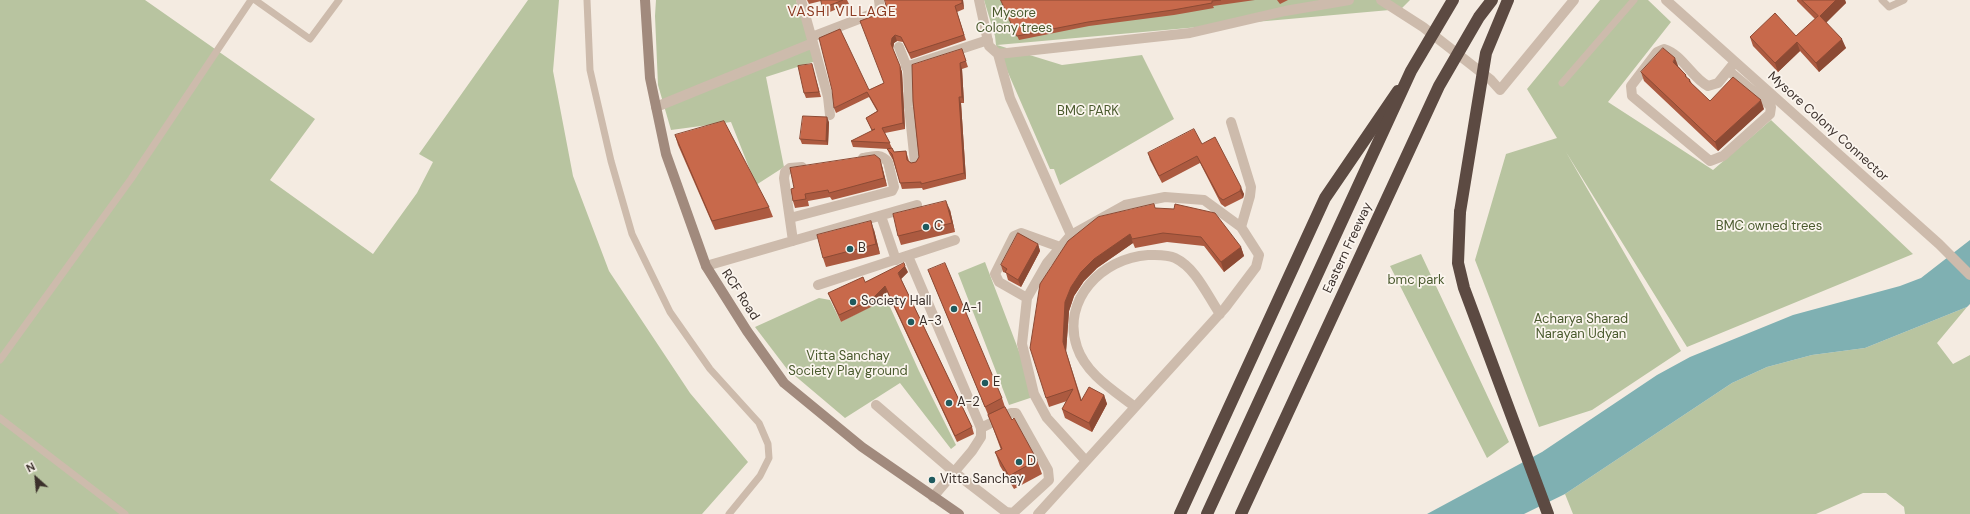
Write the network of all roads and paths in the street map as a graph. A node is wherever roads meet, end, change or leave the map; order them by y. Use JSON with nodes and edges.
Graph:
{"nodes":[{"id":1,"x":251,"y":0,"type":"edge"},
{"id":2,"x":255,"y":0,"type":"edge"},
{"id":3,"x":338,"y":0,"type":"edge"},
{"id":4,"x":587,"y":0,"type":"edge"},
{"id":5,"x":645,"y":0,"type":"edge"},
{"id":6,"x":801,"y":0,"type":"edge"},
{"id":7,"x":879,"y":0,"type":"edge"},
{"id":8,"x":979,"y":0,"type":"edge"},
{"id":9,"x":1349,"y":0,"type":"edge"},
{"id":10,"x":1381,"y":0,"type":"edge"},
{"id":11,"x":1453,"y":0,"type":"edge"},
{"id":12,"x":1492,"y":0,"type":"edge"},
{"id":13,"x":1508,"y":0,"type":"edge"},
{"id":14,"x":1574,"y":0,"type":"edge"},
{"id":15,"x":1634,"y":0,"type":"edge"},
{"id":16,"x":1666,"y":0,"type":"edge"},
{"id":17,"x":1882,"y":0,"type":"edge"},
{"id":18,"x":1904,"y":0,"type":"edge"},
{"id":19,"x":812,"y":40,"type":"junction"},
{"id":20,"x":988,"y":40,"type":"junction"},
{"id":21,"x":899,"y":47,"type":"dead end"},
{"id":22,"x":998,"y":54,"type":"junction"},
{"id":23,"x":1735,"y":62,"type":"junction"},
{"id":24,"x":906,"y":67,"type":"junction"},
{"id":25,"x":1411,"y":71,"type":"junction"},
{"id":26,"x":1729,"y":71,"type":"junction"},
{"id":27,"x":1562,"y":83,"type":"dead end"},
{"id":28,"x":656,"y":107,"type":"junction"},
{"id":29,"x":830,"y":115,"type":"dead end"},
{"id":30,"x":1231,"y":122,"type":"dead end"},
{"id":31,"x":849,"y":160,"type":"edge"},
{"id":32,"x":915,"y":163,"type":"edge"},
{"id":33,"x":812,"y":165,"type":"edge"},
{"id":34,"x":917,"y":205,"type":"dead end"},
{"id":35,"x":882,"y":216,"type":"junction"},
{"id":36,"x":790,"y":218,"type":"junction"},
{"id":37,"x":1241,"y":227,"type":"junction"},
{"id":38,"x":1071,"y":235,"type":"junction"},
{"id":39,"x":955,"y":240,"type":"dead end"},
{"id":40,"x":793,"y":241,"type":"junction"},
{"id":41,"x":1060,"y":247,"type":"junction"},
{"id":42,"x":908,"y":256,"type":"junction"},
{"id":43,"x":896,"y":260,"type":"junction"},
{"id":44,"x":706,"y":266,"type":"junction"},
{"id":45,"x":1970,"y":275,"type":"edge"},
{"id":46,"x":818,"y":285,"type":"dead end"},
{"id":47,"x":1027,"y":298,"type":"junction"},
{"id":48,"x":1220,"y":314,"type":"junction"},
{"id":49,"x":0,"y":360,"type":"edge"},
{"id":50,"x":876,"y":405,"type":"dead end"},
{"id":51,"x":1135,"y":408,"type":"junction"},
{"id":52,"x":0,"y":418,"type":"edge"},
{"id":53,"x":981,"y":428,"type":"junction"},
{"id":54,"x":1086,"y":461,"type":"junction"},
{"id":55,"x":954,"y":472,"type":"junction"},
{"id":56,"x":933,"y":497,"type":"junction"},
{"id":57,"x":125,"y":514,"type":"edge"},
{"id":58,"x":729,"y":514,"type":"edge"},
{"id":59,"x":959,"y":514,"type":"edge"},
{"id":60,"x":1038,"y":514,"type":"edge"},
{"id":61,"x":1180,"y":514,"type":"edge"},
{"id":62,"x":1206,"y":514,"type":"edge"},
{"id":63,"x":1241,"y":514,"type":"edge"},
{"id":64,"x":1548,"y":514,"type":"edge"}],
"edges":[{"from":1,"to":49,"type":"lane"},
{"from":2,"to":3,"type":"lane"},
{"from":4,"to":58,"type":"lane"},
{"from":5,"to":28,"type":"street","name":"RCF Road"},
{"from":6,"to":19,"type":"street"},
{"from":7,"to":19,"type":"street"},
{"from":8,"to":20,"type":"street"},
{"from":9,"to":22,"type":"street"},
{"from":10,"to":14,"type":"street"},
{"from":11,"to":25,"type":"highway","name":"Eastern Freeway","bridge":true},
{"from":12,"to":63,"type":"highway","name":"Eastern Freeway","bridge":true},
{"from":13,"to":64,"type":"highway","bridge":true},
{"from":15,"to":27,"type":"lane"},
{"from":16,"to":23,"type":"street","name":"Mysore Colony Connector"},
{"from":17,"to":18,"type":"lane"},
{"from":19,"to":28,"type":"street"},
{"from":19,"to":29,"type":"street"},
{"from":20,"to":22,"type":"street"},
{"from":20,"to":24,"type":"street"},
{"from":21,"to":24,"type":"street"},
{"from":22,"to":38,"type":"street"},
{"from":23,"to":26,"type":"street"},
{"from":23,"to":45,"type":"street","name":"Mysore Colony Connector"},
{"from":24,"to":32,"type":"street"},
{"from":25,"to":61,"type":"highway","bridge":true},
{"from":25,"to":62,"type":"highway","name":"Eastern Freeway","bridge":true},
{"from":26,"to":26,"type":"street"},
{"from":28,"to":44,"type":"street","name":"RCF Road"},
{"from":30,"to":37,"type":"street"},
{"from":31,"to":36,"type":"street"},
{"from":33,"to":36,"type":"street"},
{"from":34,"to":35,"type":"street"},
{"from":35,"to":40,"type":"street"},
{"from":35,"to":43,"type":"street"},
{"from":36,"to":40,"type":"street"},
{"from":37,"to":38,"type":"street"},
{"from":37,"to":48,"type":"street"},
{"from":38,"to":41,"type":"street"},
{"from":39,"to":42,"type":"street"},
{"from":40,"to":44,"type":"street"},
{"from":41,"to":47,"type":"street"},
{"from":41,"to":47,"type":"street"},
{"from":42,"to":43,"type":"street"},
{"from":42,"to":53,"type":"street"},
{"from":43,"to":46,"type":"street"},
{"from":44,"to":56,"type":"street","name":"RCF Road"},
{"from":47,"to":54,"type":"street"},
{"from":48,"to":51,"type":"street"},
{"from":48,"to":51,"type":"street"},
{"from":50,"to":55,"type":"street"},
{"from":51,"to":54,"type":"street"},
{"from":52,"to":57,"type":"lane"},
{"from":53,"to":55,"type":"street"},
{"from":53,"to":55,"type":"street"},
{"from":54,"to":60,"type":"street"},
{"from":55,"to":56,"type":"street"},
{"from":56,"to":59,"type":"street","name":"RCF Road"}]}
